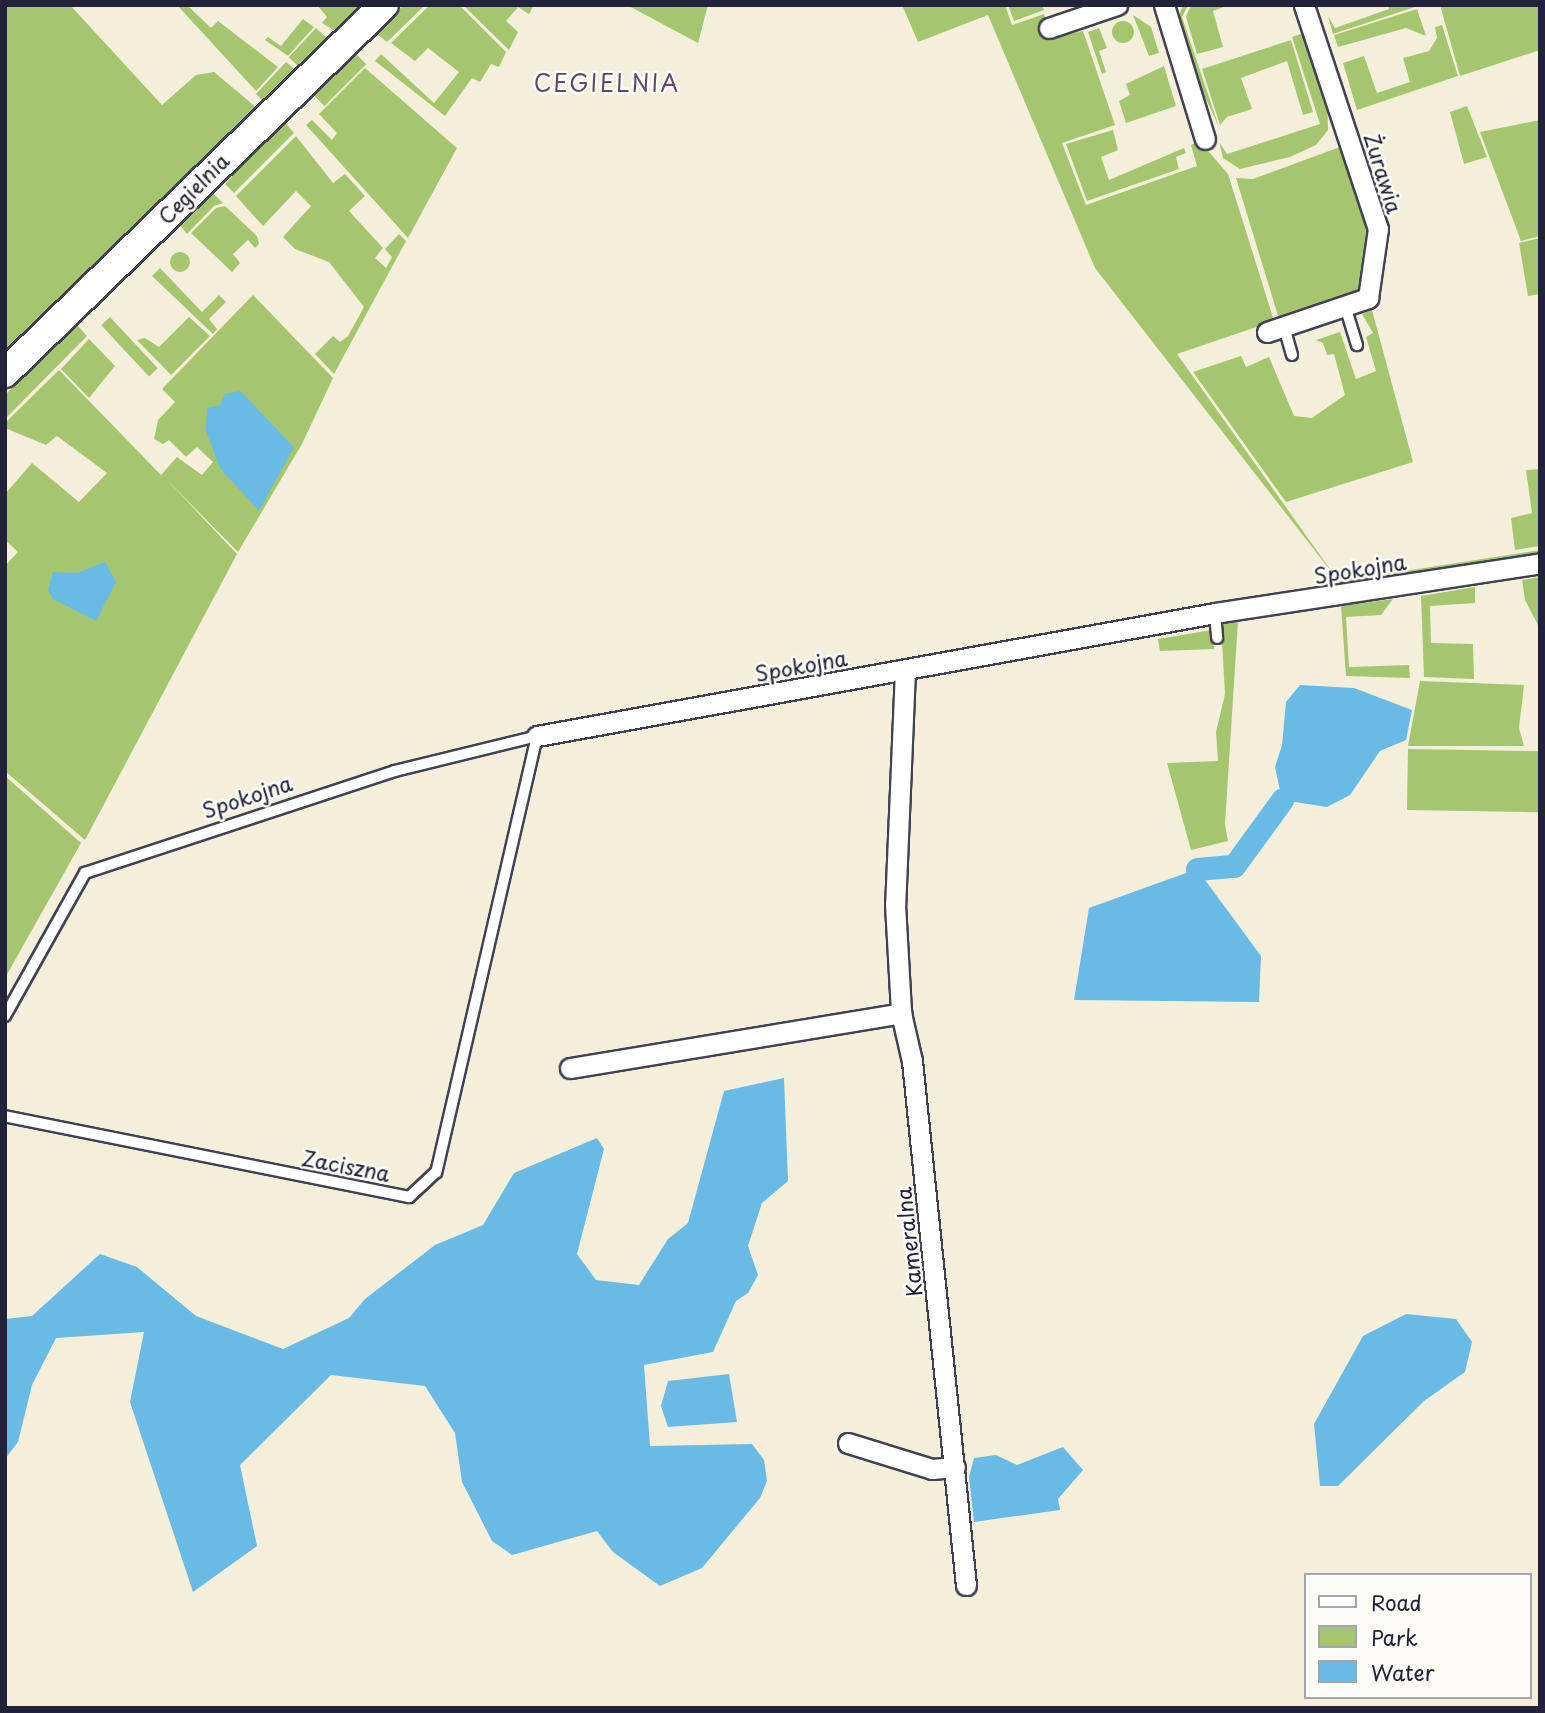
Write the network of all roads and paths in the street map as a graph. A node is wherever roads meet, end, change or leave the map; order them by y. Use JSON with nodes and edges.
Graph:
{"nodes":[{"id":1,"x":384,"y":5,"type":"edge"},
{"id":2,"x":1117,"y":5,"type":"edge"},
{"id":3,"x":1164,"y":5,"type":"edge"},
{"id":4,"x":1304,"y":5,"type":"edge"},
{"id":5,"x":1049,"y":28,"type":"dead end"},
{"id":6,"x":1205,"y":139,"type":"dead end"},
{"id":7,"x":1345,"y":306,"type":"junction"},
{"id":8,"x":1276,"y":330,"type":"joint"},
{"id":9,"x":1357,"y":345,"type":"dead end"},
{"id":10,"x":1292,"y":355,"type":"dead end"},
{"id":11,"x":5,"y":373,"type":"edge"},
{"id":12,"x":1540,"y":563,"type":"edge"},
{"id":13,"x":1215,"y":613,"type":"junction"},
{"id":14,"x":1217,"y":638,"type":"dead end"},
{"id":15,"x":905,"y":670,"type":"junction"},
{"id":16,"x":537,"y":736,"type":"junction"},
{"id":17,"x":901,"y":1013,"type":"junction"},
{"id":18,"x":5,"y":1016,"type":"edge"},
{"id":19,"x":570,"y":1068,"type":"dead end"},
{"id":20,"x":5,"y":1116,"type":"edge"},
{"id":21,"x":848,"y":1443,"type":"dead end"},
{"id":22,"x":955,"y":1467,"type":"junction"},
{"id":23,"x":966,"y":1585,"type":"dead end"}],
"edges":[{"from":1,"to":11,"type":"street","name":"Cegielnia"},
{"from":2,"to":5,"type":"street"},
{"from":3,"to":6,"type":"street"},
{"from":4,"to":7,"type":"street","name":"Żurawia"},
{"from":7,"to":8,"type":"street","name":"Żurawia"},
{"from":7,"to":9,"type":"lane"},
{"from":8,"to":10,"type":"lane"},
{"from":12,"to":13,"type":"street","name":"Spokojna"},
{"from":13,"to":14,"type":"lane"},
{"from":13,"to":15,"type":"street","name":"Spokojna"},
{"from":15,"to":16,"type":"street","name":"Spokojna"},
{"from":15,"to":17,"type":"street","name":"Kameralna"},
{"from":16,"to":18,"type":"lane","name":"Spokojna"},
{"from":16,"to":20,"type":"lane","name":"Zaciszna"},
{"from":17,"to":19,"type":"street"},
{"from":17,"to":22,"type":"street","name":"Kameralna"},
{"from":21,"to":22,"type":"street"},
{"from":22,"to":23,"type":"street","name":"Kameralna"}]}
